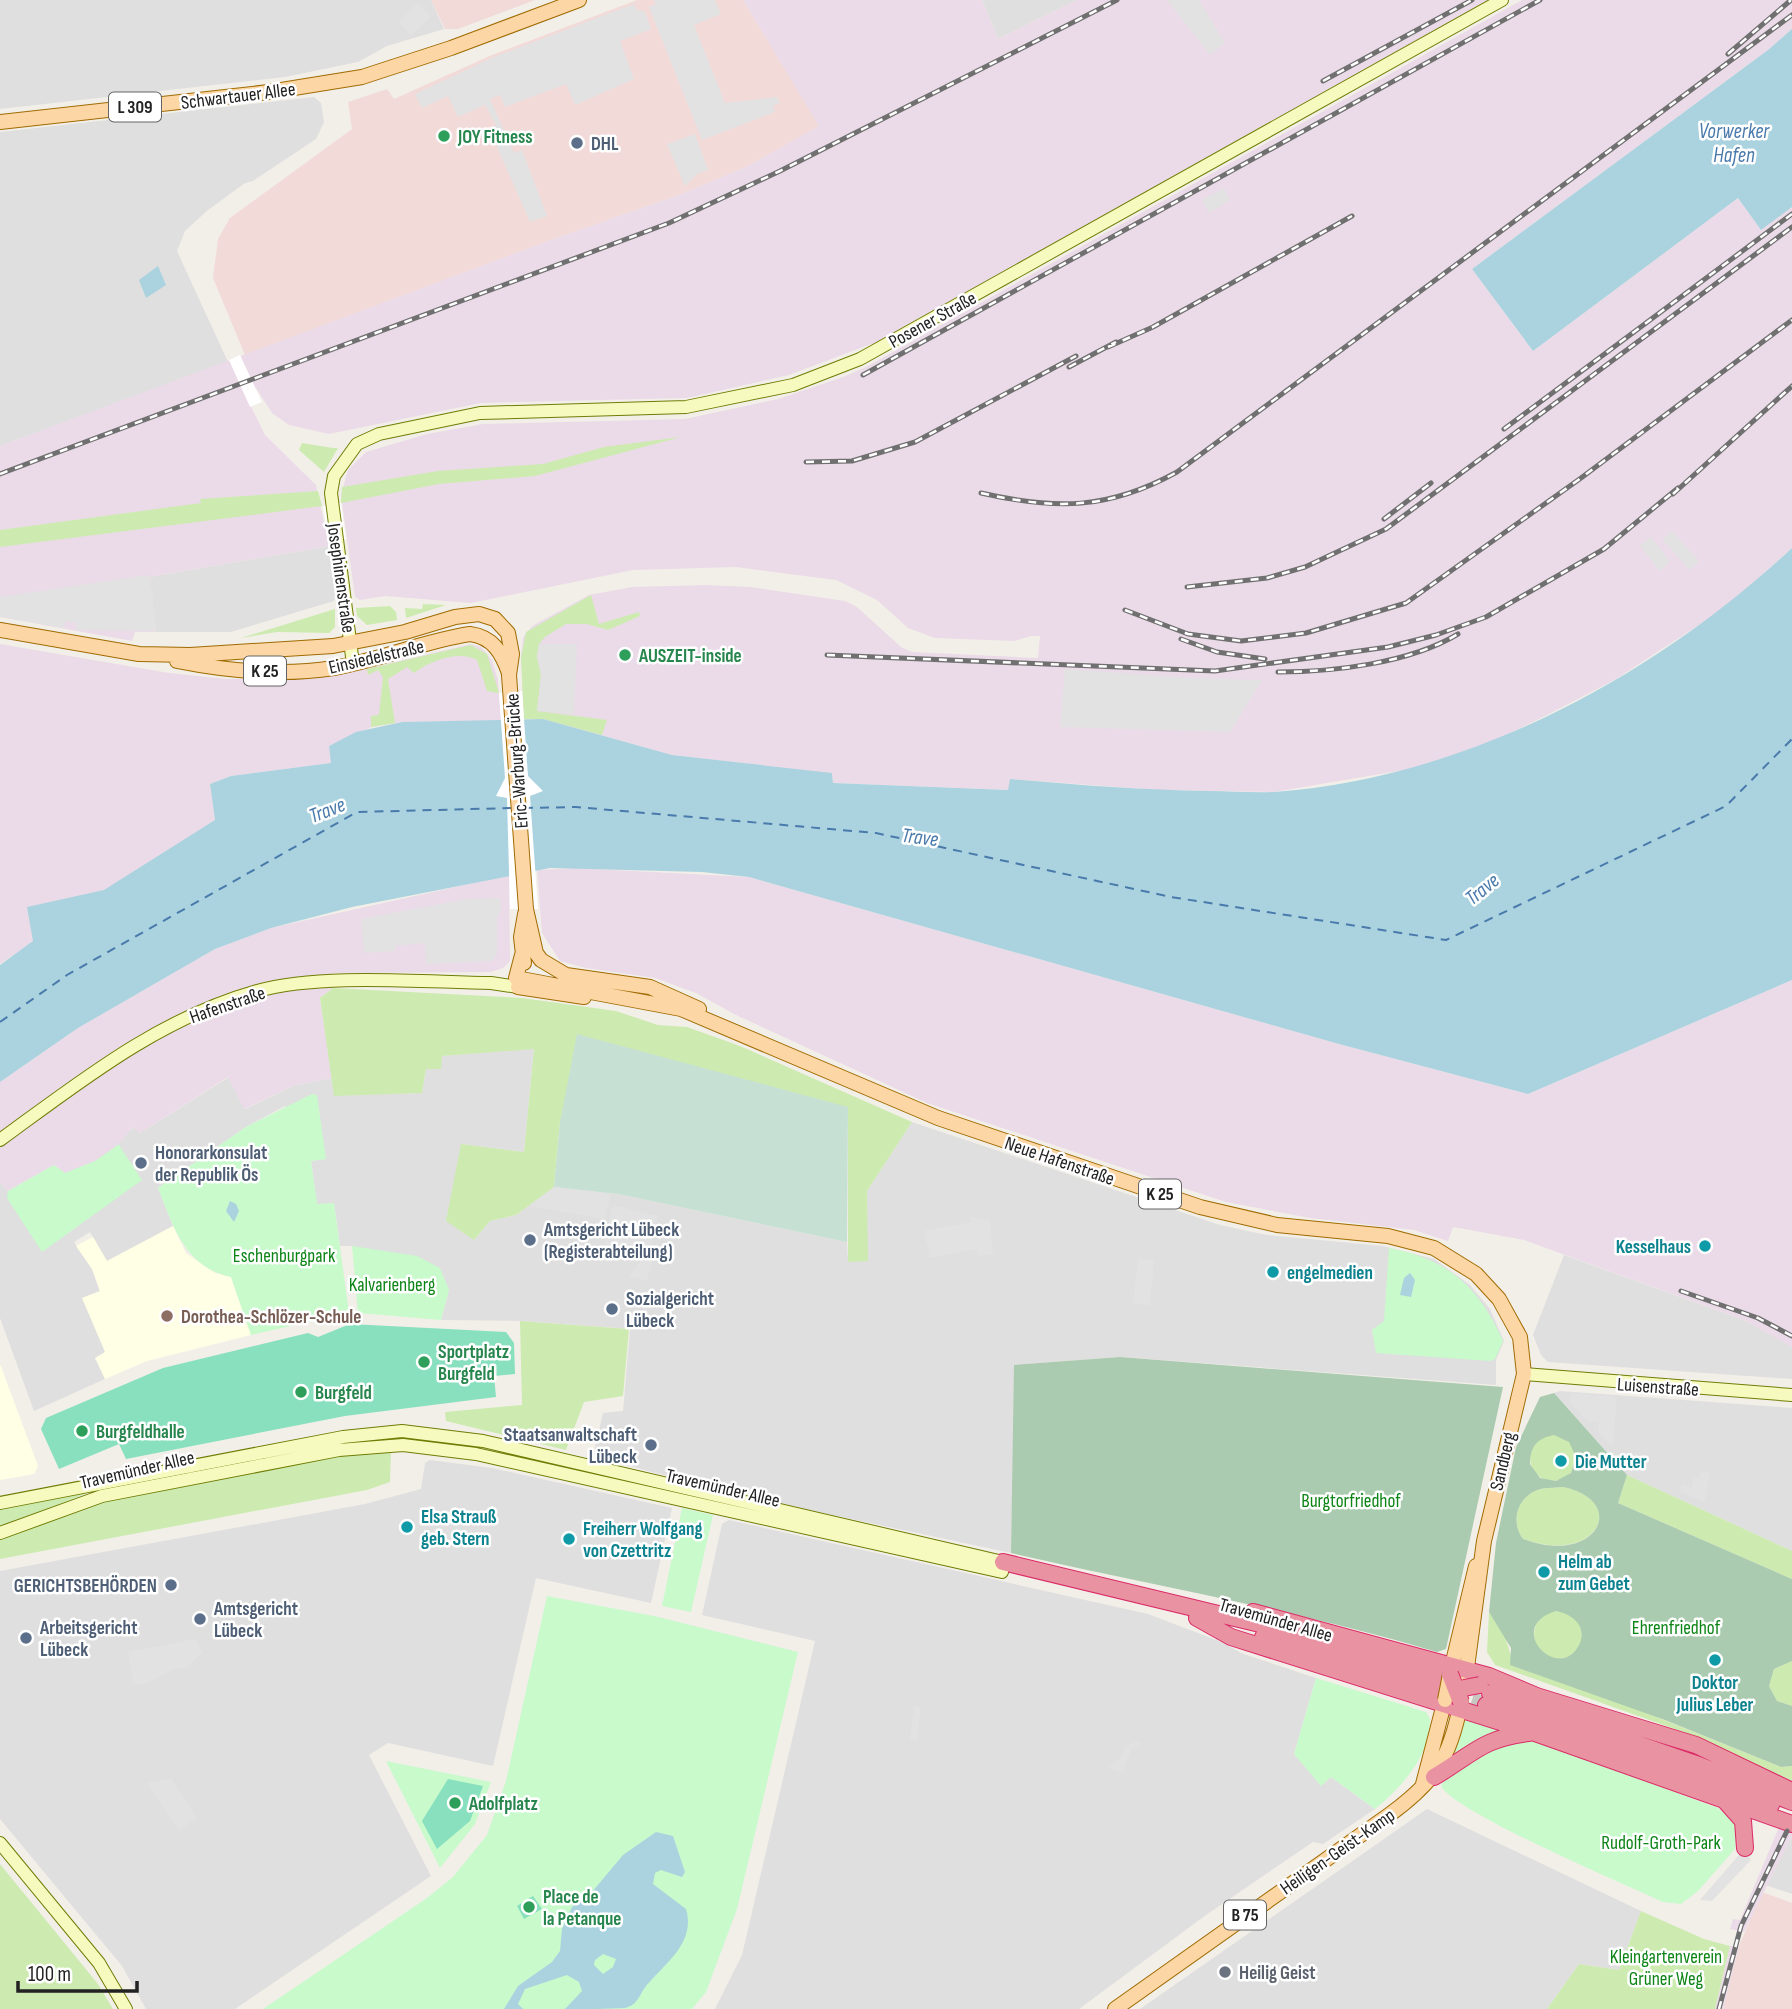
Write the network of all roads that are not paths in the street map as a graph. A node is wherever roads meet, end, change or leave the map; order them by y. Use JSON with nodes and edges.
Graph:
{"nodes":[{"id":1,"x":579,"y":0,"type":"edge"},
{"id":2,"x":1502,"y":0,"type":"edge"},
{"id":3,"x":0,"y":122,"type":"edge"},
{"id":4,"x":331,"y":499,"type":"joint"},
{"id":5,"x":501,"y":624,"type":"joint"},
{"id":6,"x":0,"y":630,"type":"edge"},
{"id":7,"x":352,"y":653,"type":"junction"},
{"id":8,"x":150,"y":655,"type":"junction"},
{"id":9,"x":509,"y":675,"type":"junction"},
{"id":10,"x":526,"y":909,"type":"junction"},
{"id":11,"x":522,"y":955,"type":"junction"},
{"id":12,"x":541,"y":960,"type":"junction"},
{"id":13,"x":532,"y":978,"type":"junction"},
{"id":14,"x":517,"y":982,"type":"junction"},
{"id":15,"x":549,"y":992,"type":"junction"},
{"id":16,"x":738,"y":1031,"type":"junction"},
{"id":17,"x":0,"y":1140,"type":"edge"},
{"id":18,"x":1524,"y":1374,"type":"junction"},
{"id":19,"x":1792,"y":1395,"type":"edge"},
{"id":20,"x":0,"y":1503,"type":"edge"},
{"id":21,"x":0,"y":1533,"type":"edge"},
{"id":22,"x":1003,"y":1567,"type":"junction"},
{"id":23,"x":1199,"y":1614,"type":"junction"},
{"id":24,"x":1458,"y":1690,"type":"junction"},
{"id":25,"x":1535,"y":1733,"type":"junction"},
{"id":26,"x":1670,"y":1737,"type":"junction"},
{"id":27,"x":1434,"y":1777,"type":"junction"},
{"id":28,"x":1421,"y":1789,"type":"junction"},
{"id":29,"x":1792,"y":1791,"type":"edge"},
{"id":30,"x":1772,"y":1794,"type":"junction"},
{"id":31,"x":1721,"y":1799,"type":"junction"},
{"id":32,"x":1792,"y":1802,"type":"edge"},
{"id":33,"x":1792,"y":1814,"type":"edge"},
{"id":34,"x":1792,"y":1824,"type":"edge"},
{"id":35,"x":0,"y":1843,"type":"edge"},
{"id":36,"x":1745,"y":1848,"type":"dead end"},
{"id":37,"x":126,"y":2009,"type":"edge"},
{"id":38,"x":1115,"y":2009,"type":"edge"}],
"edges":[{"from":1,"to":3,"type":"main road","name":"Schwartauer Allee","number":"L 309"},
{"from":2,"to":4,"type":"main road","name":"Posener Straße"},
{"from":4,"to":7,"type":"main road","name":"Josephinenstraße"},
{"from":5,"to":7,"type":"main road","name":"Einsiedelstraße","number":"K 25"},
{"from":5,"to":9,"type":"main road","name":"Eric-Warburg-Brücke","number":"K 25"},
{"from":6,"to":8,"type":"main road","name":"Einsiedelstraße","number":"K 25"},
{"from":7,"to":8,"type":"main road","name":"Einsiedelstraße","number":"K 25"},
{"from":7,"to":8,"type":"main road","name":"Einsiedelstraße","number":"K 25"},
{"from":7,"to":9,"type":"main road","name":"Einsiedelstraße","number":"K 25"},
{"from":9,"to":10,"type":"main road","name":"Eric-Warburg-Brücke","number":"K 25"},
{"from":10,"to":11,"type":"main road","name":"Eric-Warburg-Brücke","number":"K 25"},
{"from":10,"to":12,"type":"main road","name":"Eric-Warburg-Brücke","number":"K 25"},
{"from":11,"to":13,"type":"main road","name":"Eric-Warburg-Brücke","number":"K 25"},
{"from":11,"to":14,"type":"main road","number":"K 25"},
{"from":12,"to":13,"type":"main road"},
{"from":12,"to":16,"type":"main road","number":"K 25"},
{"from":13,"to":14,"type":"main road","name":"Hafenstraße"},
{"from":13,"to":15,"type":"main road","name":"Eric-Warburg-Brücke","number":"K 25"},
{"from":13,"to":16,"type":"main road","name":"Hafenstraße","number":"K 25"},
{"from":14,"to":15,"type":"main road","name":"Hafenstraße"},
{"from":14,"to":17,"type":"main road","name":"Hafenstraße"},
{"from":15,"to":16,"type":"main road","name":"Hafenstraße","number":"K 25"},
{"from":16,"to":18,"type":"main road","name":"Neue Hafenstraße","number":"K 25"},
{"from":18,"to":19,"type":"main road","name":"Luisenstraße"},
{"from":18,"to":24,"type":"main road","name":"Sandberg","number":"K 25"},
{"from":20,"to":22,"type":"main road","name":"Travemünder Allee"},
{"from":21,"to":22,"type":"main road","name":"Travemünder Allee"},
{"from":22,"to":23,"type":"highway","name":"Travemünder Allee"},
{"from":23,"to":24,"type":"highway"},
{"from":23,"to":24,"type":"highway"},
{"from":24,"to":25,"type":"highway"},
{"from":24,"to":26,"type":"highway"},
{"from":24,"to":27,"type":"main road","name":"Heiligen-Geist-Kamp"},
{"from":24,"to":28,"type":"main road"},
{"from":24,"to":30,"type":"highway"},
{"from":24,"to":33,"type":"highway"},
{"from":25,"to":27,"type":"highway","number":"B 75"},
{"from":25,"to":31,"type":"highway","number":"B 75"},
{"from":26,"to":29,"type":"highway"},
{"from":26,"to":30,"type":"highway"},
{"from":27,"to":28,"type":"main road","name":"Heiligen-Geist-Kamp","number":"B 75"},
{"from":28,"to":38,"type":"main road","name":"Heiligen-Geist-Kamp","number":"B 75"},
{"from":30,"to":32,"type":"highway"},
{"from":31,"to":34,"type":"highway","number":"B 75"},
{"from":31,"to":36,"type":"highway"},
{"from":35,"to":37,"type":"main road"}]}
